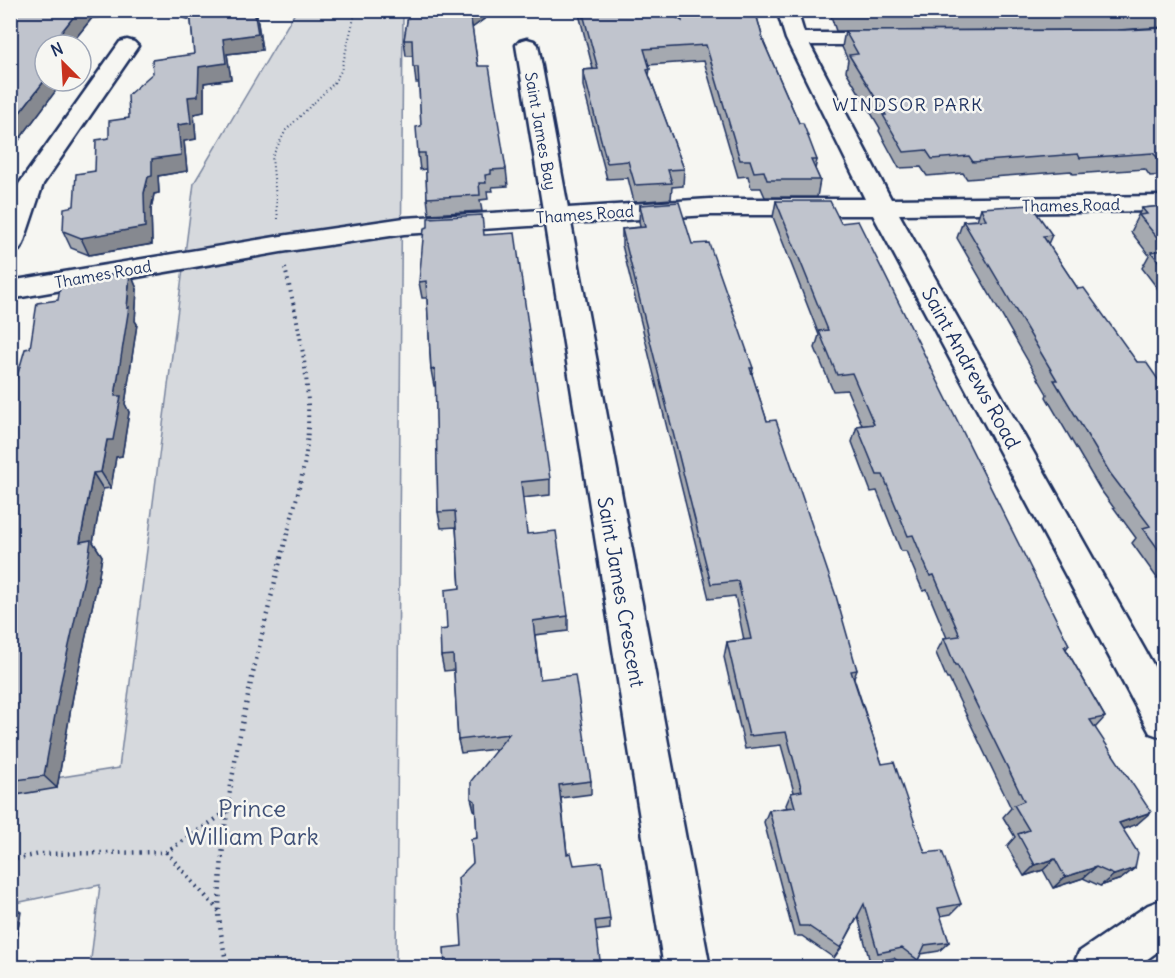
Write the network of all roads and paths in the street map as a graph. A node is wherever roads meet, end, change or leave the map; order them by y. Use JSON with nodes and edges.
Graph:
{"nodes":[{"id":1,"x":356,"y":10,"type":"edge"},
{"id":2,"x":787,"y":10,"type":"edge"},
{"id":3,"x":796,"y":39,"type":"junction"},
{"id":4,"x":903,"y":39,"type":"edge"},
{"id":5,"x":527,"y":45,"type":"dead end"},
{"id":6,"x":127,"y":46,"type":"dead end"},
{"id":7,"x":1164,"y":203,"type":"edge"},
{"id":8,"x":882,"y":207,"type":"junction"},
{"id":9,"x":556,"y":216,"type":"junction"},
{"id":10,"x":280,"y":243,"type":"junction"},
{"id":11,"x":10,"y":244,"type":"edge"},
{"id":12,"x":10,"y":290,"type":"edge"},
{"id":13,"x":1164,"y":720,"type":"edge"},
{"id":14,"x":228,"y":811,"type":"junction"},
{"id":15,"x":166,"y":852,"type":"junction"},
{"id":16,"x":10,"y":860,"type":"edge"},
{"id":17,"x":219,"y":911,"type":"junction"},
{"id":18,"x":1164,"y":921,"type":"edge"},
{"id":19,"x":226,"y":968,"type":"edge"},
{"id":20,"x":687,"y":968,"type":"edge"},
{"id":21,"x":1095,"y":968,"type":"edge"}],
"edges":[{"from":1,"to":10,"type":"path"},
{"from":2,"to":3,"type":"street","name":"Saint Andrews Road"},
{"from":3,"to":4,"type":"street"},
{"from":3,"to":8,"type":"street","name":"Saint Andrews Road"},
{"from":5,"to":9,"type":"street","name":"Saint James Bay"},
{"from":6,"to":11,"type":"street"},
{"from":7,"to":8,"type":"street","name":"Thames Road"},
{"from":8,"to":9,"type":"street","name":"Thames Road"},
{"from":8,"to":13,"type":"street","name":"Saint Andrews Road"},
{"from":9,"to":10,"type":"street","name":"Thames Road"},
{"from":9,"to":20,"type":"street","name":"Saint James Crescent"},
{"from":10,"to":12,"type":"street","name":"Thames Road"},
{"from":10,"to":14,"type":"path"},
{"from":14,"to":15,"type":"path"},
{"from":14,"to":17,"type":"path"},
{"from":15,"to":16,"type":"path"},
{"from":15,"to":17,"type":"path"},
{"from":17,"to":19,"type":"path"},
{"from":18,"to":21,"type":"street"}]}
